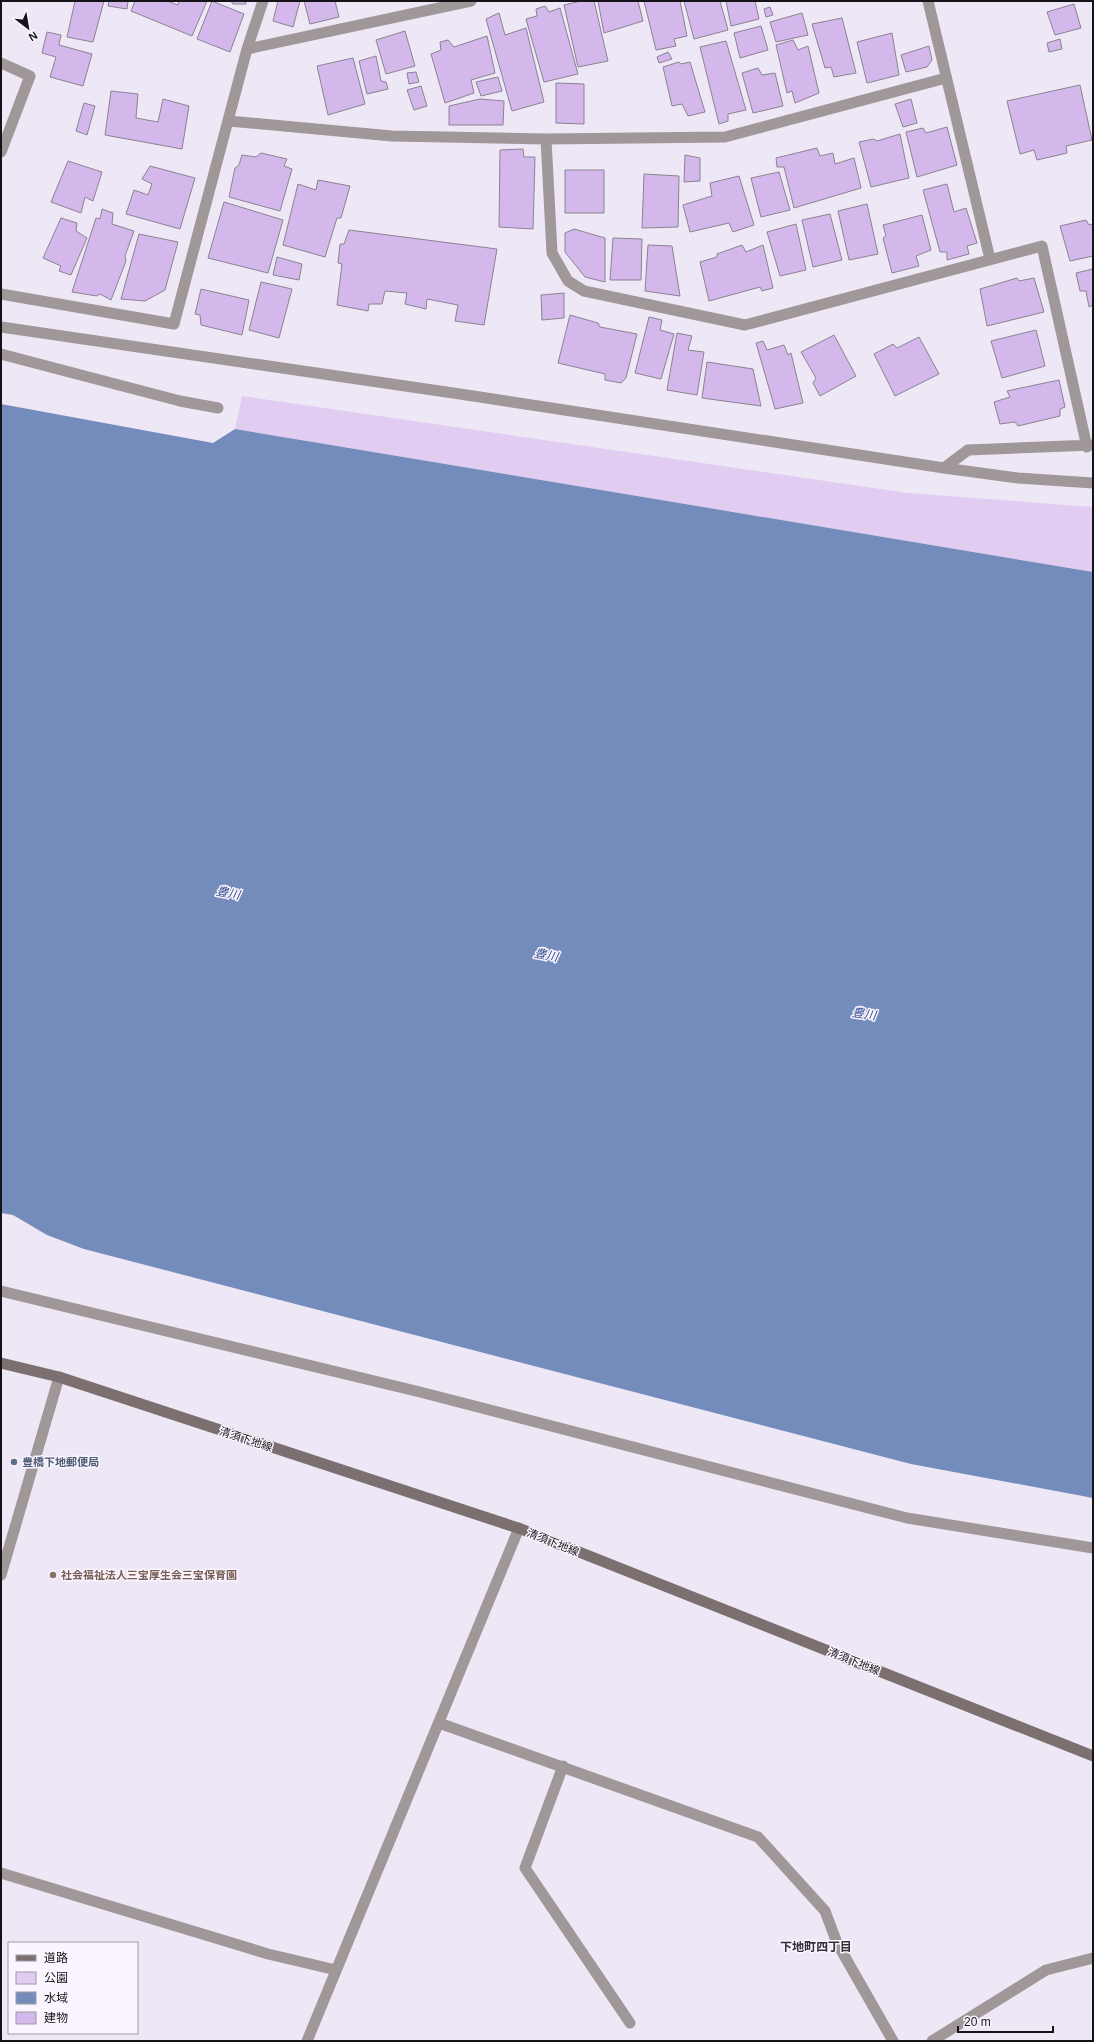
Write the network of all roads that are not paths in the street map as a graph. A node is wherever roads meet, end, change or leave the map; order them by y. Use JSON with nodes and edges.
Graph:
{"nodes":[{"id":1,"x":263,"y":1,"type":"edge"},
{"id":2,"x":472,"y":1,"type":"edge"},
{"id":3,"x":928,"y":1,"type":"edge"},
{"id":4,"x":247,"y":49,"type":"junction"},
{"id":5,"x":1,"y":63,"type":"edge"},
{"id":6,"x":946,"y":78,"type":"junction"},
{"id":7,"x":229,"y":121,"type":"junction"},
{"id":8,"x":546,"y":139,"type":"junction"},
{"id":9,"x":1,"y":152,"type":"edge"},
{"id":10,"x":990,"y":259,"type":"junction"},
{"id":11,"x":1,"y":294,"type":"edge"},
{"id":12,"x":1,"y":327,"type":"edge"},
{"id":13,"x":1,"y":354,"type":"edge"},
{"id":14,"x":218,"y":408,"type":"dead end"},
{"id":15,"x":1090,"y":446,"type":"edge"},
{"id":16,"x":944,"y":468,"type":"junction"},
{"id":17,"x":1093,"y":483,"type":"edge"},
{"id":18,"x":1,"y":1291,"type":"edge"},
{"id":19,"x":1,"y":1363,"type":"edge"},
{"id":20,"x":58,"y":1377,"type":"junction"},
{"id":21,"x":519,"y":1528,"type":"junction"},
{"id":22,"x":1093,"y":1548,"type":"edge"},
{"id":23,"x":1,"y":1575,"type":"edge"},
{"id":24,"x":439,"y":1723,"type":"junction"},
{"id":25,"x":1093,"y":1756,"type":"edge"},
{"id":26,"x":563,"y":1766,"type":"junction"},
{"id":27,"x":1,"y":1873,"type":"edge"},
{"id":28,"x":1093,"y":1958,"type":"edge"},
{"id":29,"x":336,"y":1970,"type":"junction"},
{"id":30,"x":630,"y":2023,"type":"dead end"},
{"id":31,"x":307,"y":2041,"type":"edge"},
{"id":32,"x":893,"y":2041,"type":"edge"},
{"id":33,"x":932,"y":2041,"type":"edge"}],
"edges":[{"from":1,"to":4,"type":"street"},
{"from":2,"to":4,"type":"street"},
{"from":3,"to":6,"type":"street"},
{"from":4,"to":7,"type":"street"},
{"from":5,"to":9,"type":"street"},
{"from":6,"to":8,"type":"street"},
{"from":6,"to":10,"type":"street"},
{"from":7,"to":8,"type":"street"},
{"from":7,"to":11,"type":"street"},
{"from":8,"to":10,"type":"street"},
{"from":10,"to":15,"type":"street"},
{"from":12,"to":16,"type":"street"},
{"from":13,"to":14,"type":"street"},
{"from":15,"to":16,"type":"street"},
{"from":16,"to":17,"type":"street"},
{"from":18,"to":22,"type":"street"},
{"from":19,"to":20,"type":"main road","name":"清須下地線"},
{"from":20,"to":21,"type":"main road","name":"清須下地線"},
{"from":20,"to":23,"type":"street"},
{"from":21,"to":24,"type":"street"},
{"from":21,"to":25,"type":"main road","name":"清須下地線"},
{"from":24,"to":26,"type":"street"},
{"from":24,"to":29,"type":"street"},
{"from":26,"to":30,"type":"street"},
{"from":26,"to":32,"type":"street"},
{"from":27,"to":29,"type":"street"},
{"from":28,"to":33,"type":"street"},
{"from":29,"to":31,"type":"street"}]}
